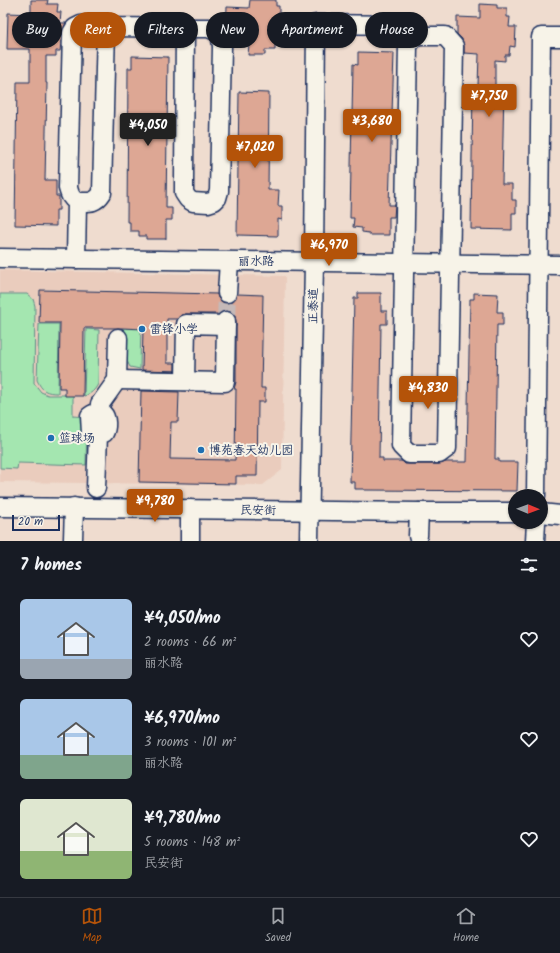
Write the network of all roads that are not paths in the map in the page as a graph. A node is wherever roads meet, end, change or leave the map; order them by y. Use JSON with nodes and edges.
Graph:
{"nodes":[{"id":1,"x":365,"y":25,"type":"edge"},
{"id":2,"x":185,"y":27,"type":"joint"},
{"id":3,"x":428,"y":36,"type":"edge"},
{"id":4,"x":560,"y":37,"type":"edge"},
{"id":5,"x":72,"y":48,"type":"edge"},
{"id":6,"x":105,"y":48,"type":"edge"},
{"id":7,"x":408,"y":48,"type":"edge"},
{"id":8,"x":77,"y":202,"type":"junction"},
{"id":9,"x":0,"y":258,"type":"edge"},
{"id":10,"x":76,"y":259,"type":"junction"},
{"id":11,"x":229,"y":261,"type":"junction"},
{"id":12,"x":314,"y":262,"type":"junction"},
{"id":13,"x":404,"y":263,"type":"junction"},
{"id":14,"x":450,"y":264,"type":"junction"},
{"id":15,"x":539,"y":265,"type":"junction"},
{"id":16,"x":560,"y":265,"type":"edge"},
{"id":17,"x":227,"y":293,"type":"tunnel mouth"},
{"id":18,"x":118,"y":338,"type":"dead end"},
{"id":19,"x":117,"y":380,"type":"junction"},
{"id":20,"x":185,"y":381,"type":"junction"},
{"id":21,"x":96,"y":488,"type":"dead end"},
{"id":22,"x":536,"y":489,"type":"edge"},
{"id":23,"x":0,"y":507,"type":"edge"},
{"id":24,"x":74,"y":507,"type":"junction"},
{"id":25,"x":190,"y":509,"type":"junction"},
{"id":26,"x":310,"y":510,"type":"junction"},
{"id":27,"x":419,"y":512,"type":"junction"},
{"id":28,"x":508,"y":512,"type":"edge"},
{"id":29,"x":548,"y":514,"type":"edge"},
{"id":30,"x":560,"y":515,"type":"edge"},
{"id":31,"x":536,"y":529,"type":"edge"},
{"id":32,"x":418,"y":536,"type":"dead end"},
{"id":33,"x":73,"y":539,"type":"dead end"},
{"id":34,"x":190,"y":541,"type":"edge"},
{"id":35,"x":309,"y":541,"type":"edge"},
{"id":36,"x":535,"y":541,"type":"edge"}],
"edges":[{"from":1,"to":12,"type":"street","name":"正泰道"},
{"from":2,"to":2,"type":"street"},
{"from":3,"to":14,"type":"street"},
{"from":4,"to":15,"type":"street"},
{"from":5,"to":8,"type":"street"},
{"from":6,"to":8,"type":"street"},
{"from":7,"to":13,"type":"street"},
{"from":8,"to":10,"type":"street"},
{"from":9,"to":10,"type":"street","name":"丽水路"},
{"from":10,"to":11,"type":"street","name":"丽水路"},
{"from":11,"to":12,"type":"street","name":"丽水路"},
{"from":11,"to":17,"type":"street"},
{"from":12,"to":13,"type":"street","name":"丽水路"},
{"from":12,"to":26,"type":"street","name":"正泰道"},
{"from":13,"to":14,"type":"street","name":"丽水路"},
{"from":13,"to":14,"type":"street"},
{"from":14,"to":15,"type":"street","name":"丽水路"},
{"from":15,"to":16,"type":"street","name":"丽水路"},
{"from":15,"to":22,"type":"street"},
{"from":18,"to":19,"type":"street"},
{"from":19,"to":20,"type":"street"},
{"from":19,"to":21,"type":"street"},
{"from":20,"to":20,"type":"street"},
{"from":23,"to":24,"type":"street","name":"民安街"},
{"from":24,"to":25,"type":"street","name":"民安街"},
{"from":24,"to":33,"type":"street"},
{"from":25,"to":26,"type":"street","name":"民安街"},
{"from":25,"to":34,"type":"street"},
{"from":26,"to":27,"type":"street","name":"民安街"},
{"from":26,"to":35,"type":"street","name":"正泰道"},
{"from":27,"to":28,"type":"street","name":"民安街"},
{"from":27,"to":32,"type":"street"},
{"from":29,"to":30,"type":"street"},
{"from":31,"to":36,"type":"street"}]}
